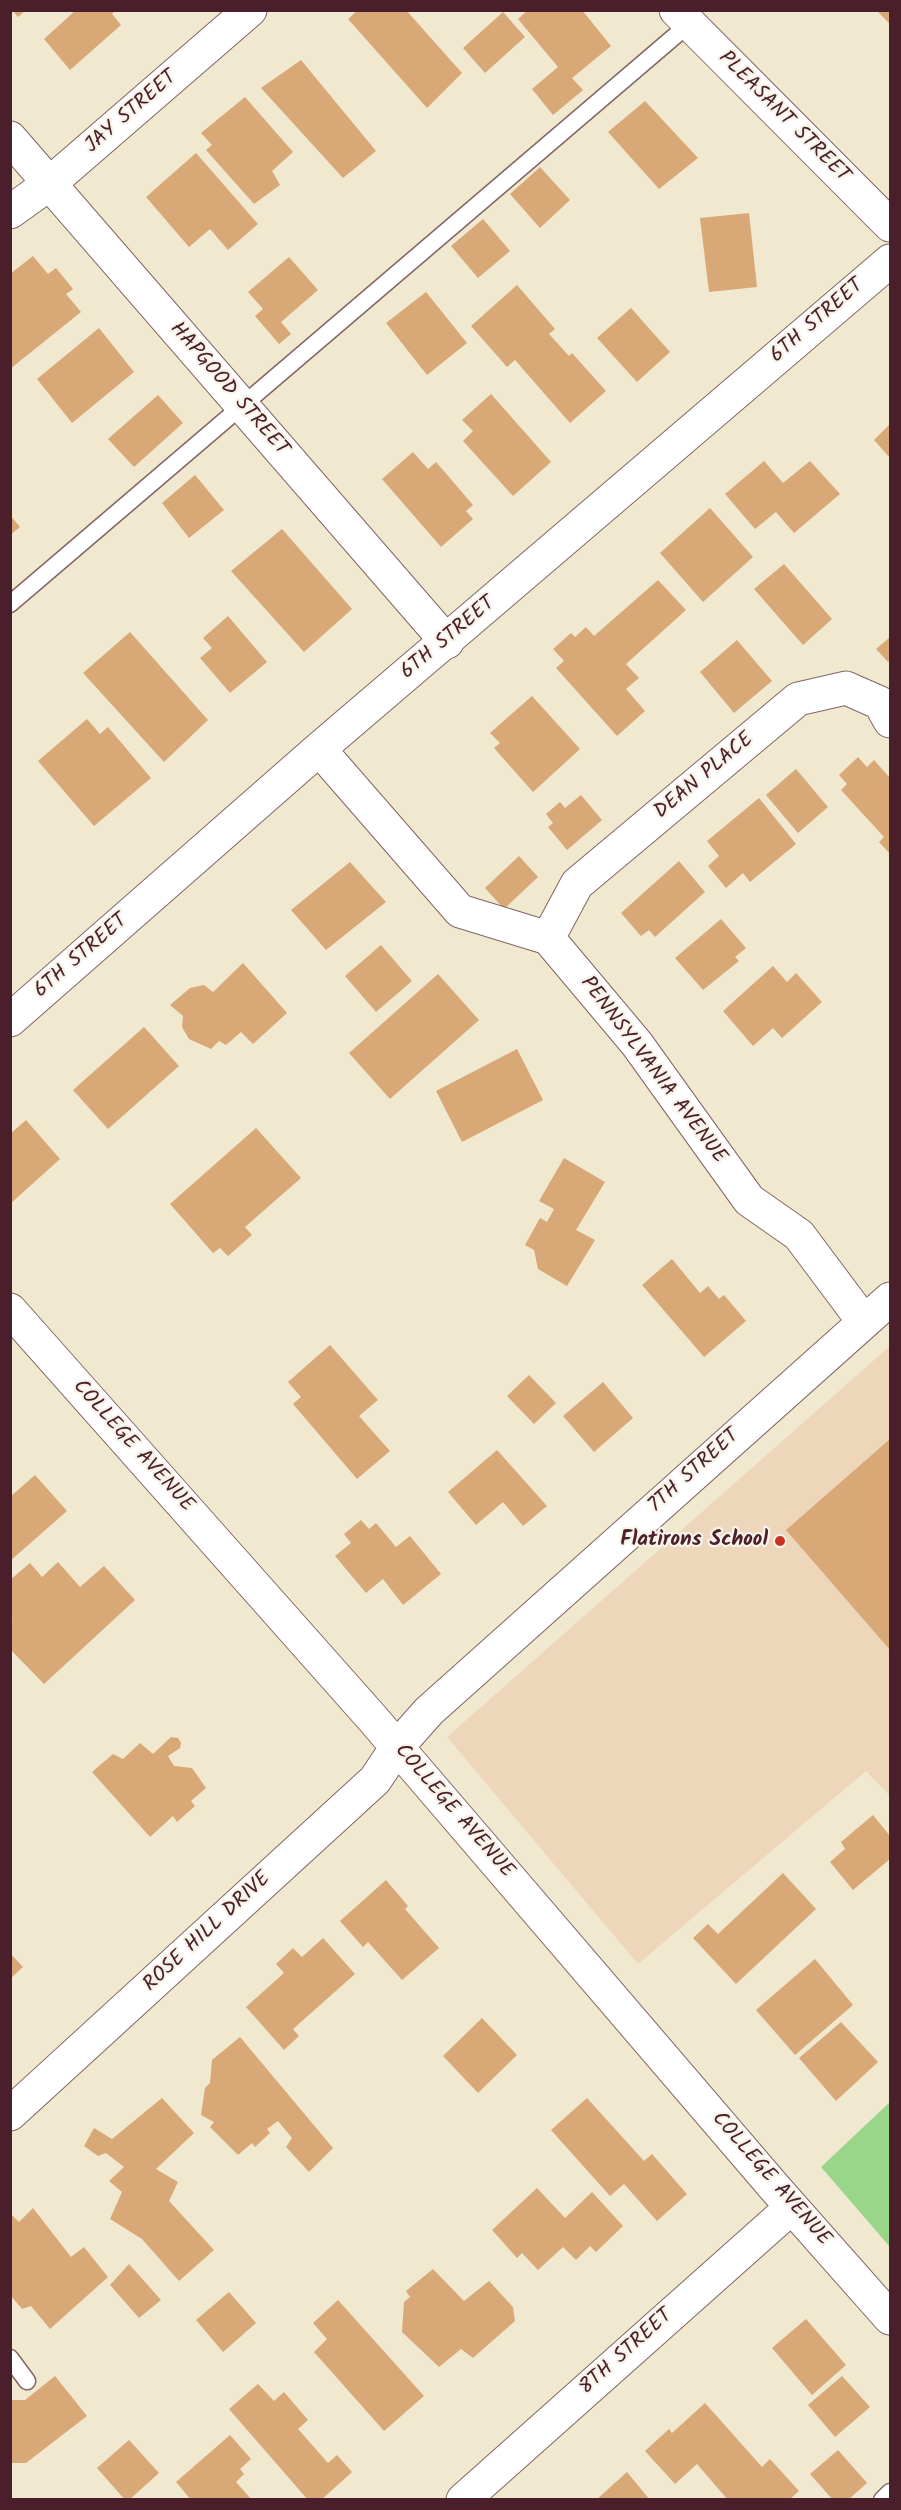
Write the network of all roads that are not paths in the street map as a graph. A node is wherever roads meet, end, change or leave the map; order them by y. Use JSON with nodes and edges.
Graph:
{"nodes":[{"id":1,"x":250,"y":10,"type":"edge"},
{"id":2,"x":682,"y":17,"type":"edge"},
{"id":3,"x":10,"y":138,"type":"edge"},
{"id":4,"x":50,"y":184,"type":"junction"},
{"id":5,"x":10,"y":212,"type":"edge"},
{"id":6,"x":891,"y":225,"type":"edge"},
{"id":7,"x":891,"y":261,"type":"edge"},
{"id":8,"x":242,"y":405,"type":"junction"},
{"id":9,"x":10,"y":604,"type":"edge"},
{"id":10,"x":447,"y":642,"type":"junction"},
{"id":11,"x":891,"y":721,"type":"edge"},
{"id":12,"x":319,"y":749,"type":"junction"},
{"id":13,"x":548,"y":938,"type":"junction"},
{"id":14,"x":10,"y":1020,"type":"edge"},
{"id":15,"x":891,"y":1299,"type":"edge"},
{"id":16,"x":10,"y":1310,"type":"edge"},
{"id":17,"x":864,"y":1322,"type":"junction"},
{"id":18,"x":397,"y":1747,"type":"junction"},
{"id":19,"x":10,"y":2114,"type":"edge"},
{"id":20,"x":792,"y":2207,"type":"junction"},
{"id":21,"x":891,"y":2318,"type":"edge"},
{"id":22,"x":10,"y":2358,"type":"edge"},
{"id":23,"x":27,"y":2381,"type":"dead end"},
{"id":24,"x":891,"y":2492,"type":"edge"},
{"id":25,"x":463,"y":2499,"type":"edge"},
{"id":26,"x":882,"y":2499,"type":"edge"}],
"edges":[{"from":1,"to":4,"type":"street","name":"JAY STREET"},
{"from":2,"to":6,"type":"street","name":"PLEASANT STREET"},
{"from":2,"to":8,"type":"lane"},
{"from":3,"to":4,"type":"street","name":"HAPGOOD STREET"},
{"from":4,"to":5,"type":"street","name":"JAY STREET"},
{"from":4,"to":8,"type":"street","name":"HAPGOOD STREET"},
{"from":7,"to":10,"type":"street","name":"6TH STREET"},
{"from":8,"to":9,"type":"lane"},
{"from":8,"to":10,"type":"street","name":"HAPGOOD STREET"},
{"from":10,"to":12,"type":"street","name":"6TH STREET"},
{"from":11,"to":13,"type":"street","name":"DEAN PLACE"},
{"from":12,"to":13,"type":"street"},
{"from":12,"to":14,"type":"street","name":"6TH STREET"},
{"from":13,"to":17,"type":"street","name":"PENNSYLVANIA AVENUE"},
{"from":15,"to":17,"type":"street","name":"7TH STREET"},
{"from":16,"to":18,"type":"street","name":"COLLEGE AVENUE"},
{"from":17,"to":18,"type":"street","name":"7TH STREET"},
{"from":18,"to":19,"type":"street","name":"ROSE HILL DRIVE"},
{"from":18,"to":20,"type":"street","name":"COLLEGE AVENUE"},
{"from":20,"to":21,"type":"street","name":"COLLEGE AVENUE"},
{"from":20,"to":25,"type":"street","name":"8TH STREET"},
{"from":22,"to":23,"type":"lane"},
{"from":24,"to":26,"type":"lane"}]}
